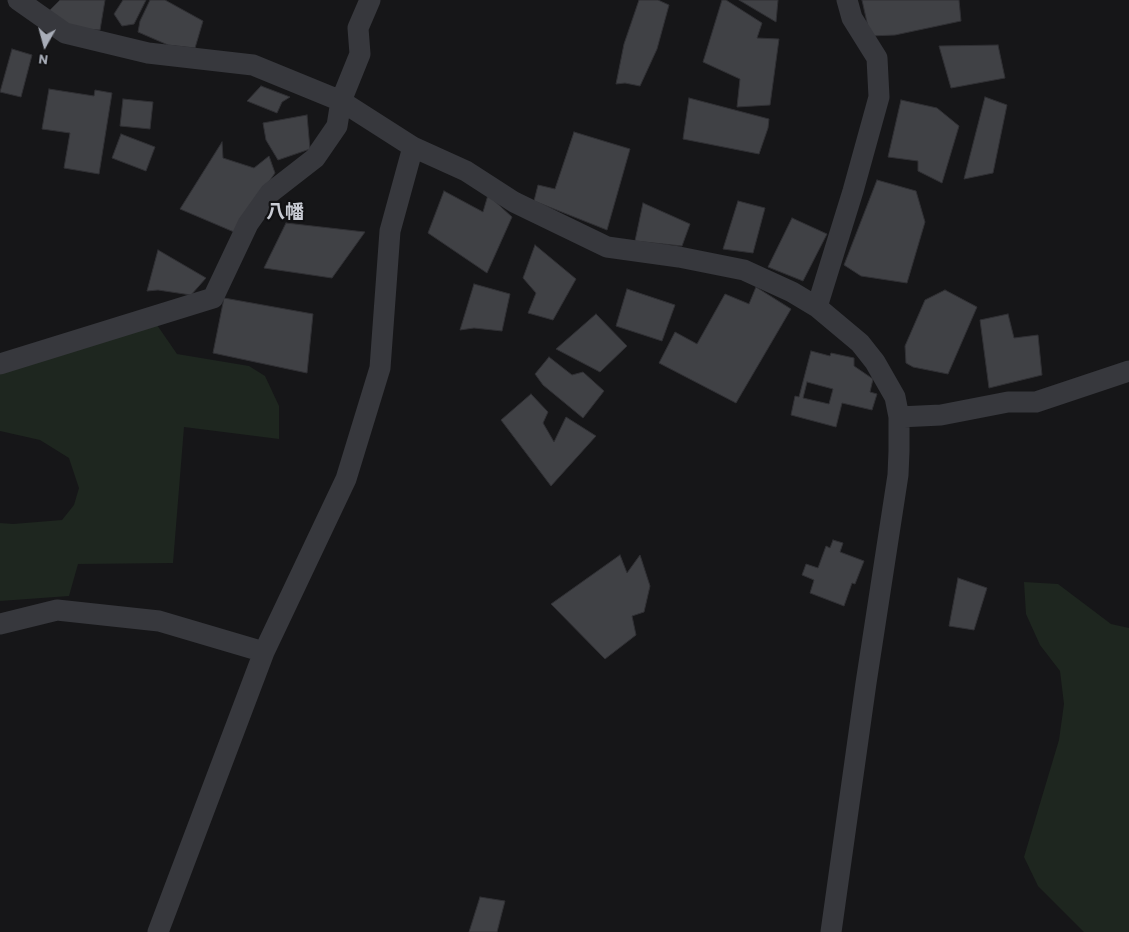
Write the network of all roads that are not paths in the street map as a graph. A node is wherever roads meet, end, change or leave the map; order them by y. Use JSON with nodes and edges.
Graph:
{"nodes":[{"id":1,"x":18,"y":0,"type":"edge"},
{"id":2,"x":370,"y":0,"type":"edge"},
{"id":3,"x":847,"y":0,"type":"edge"},
{"id":4,"x":341,"y":101,"type":"junction"},
{"id":5,"x":413,"y":147,"type":"junction"},
{"id":6,"x":817,"y":307,"type":"junction"},
{"id":7,"x":0,"y":364,"type":"edge"},
{"id":8,"x":1129,"y":371,"type":"edge"},
{"id":9,"x":899,"y":417,"type":"junction"},
{"id":10,"x":0,"y":624,"type":"edge"},
{"id":11,"x":264,"y":652,"type":"junction"},
{"id":12,"x":158,"y":932,"type":"edge"},
{"id":13,"x":831,"y":932,"type":"edge"}],
"edges":[{"from":1,"to":4,"type":"street"},
{"from":2,"to":4,"type":"street"},
{"from":3,"to":6,"type":"street"},
{"from":4,"to":5,"type":"street"},
{"from":4,"to":7,"type":"street"},
{"from":5,"to":6,"type":"street"},
{"from":5,"to":11,"type":"street"},
{"from":6,"to":9,"type":"street"},
{"from":8,"to":9,"type":"street"},
{"from":9,"to":13,"type":"street"},
{"from":10,"to":11,"type":"street"},
{"from":11,"to":12,"type":"street"}]}
